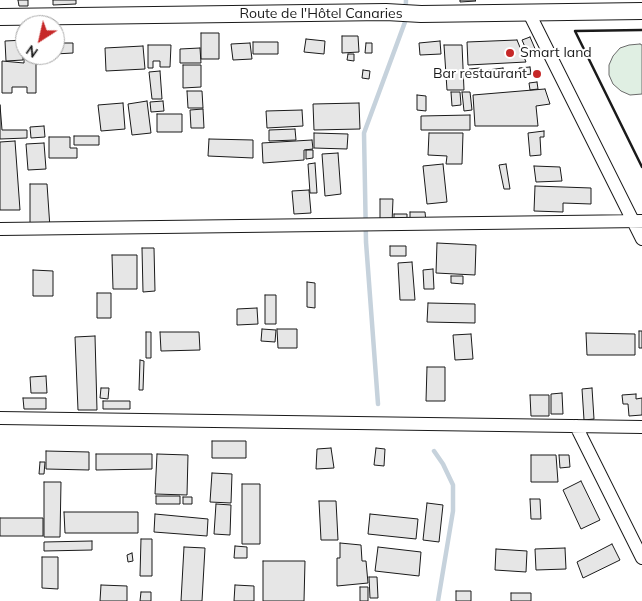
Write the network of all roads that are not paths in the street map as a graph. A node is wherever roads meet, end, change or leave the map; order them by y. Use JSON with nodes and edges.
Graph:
{"nodes":[{"id":1,"x":642,"y":11,"type":"edge"},
{"id":2,"x":529,"y":13,"type":"junction"},
{"id":3,"x":0,"y":17,"type":"edge"},
{"id":4,"x":637,"y":221,"type":"edge"},
{"id":5,"x":0,"y":229,"type":"edge"},
{"id":6,"x":642,"y":239,"type":"edge"},
{"id":7,"x":0,"y":418,"type":"edge"},
{"id":8,"x":576,"y":426,"type":"junction"},
{"id":9,"x":642,"y":427,"type":"edge"},
{"id":10,"x":642,"y":558,"type":"edge"}],
"edges":[{"from":1,"to":2,"type":"street","name":"Route de l'Hôtel Canaries"},
{"from":2,"to":3,"type":"street","name":"Route de l'Hôtel Canaries"},
{"from":2,"to":4,"type":"street"},
{"from":4,"to":5,"type":"street"},
{"from":4,"to":6,"type":"street"},
{"from":7,"to":8,"type":"street"},
{"from":8,"to":9,"type":"street"},
{"from":8,"to":10,"type":"street"}]}
